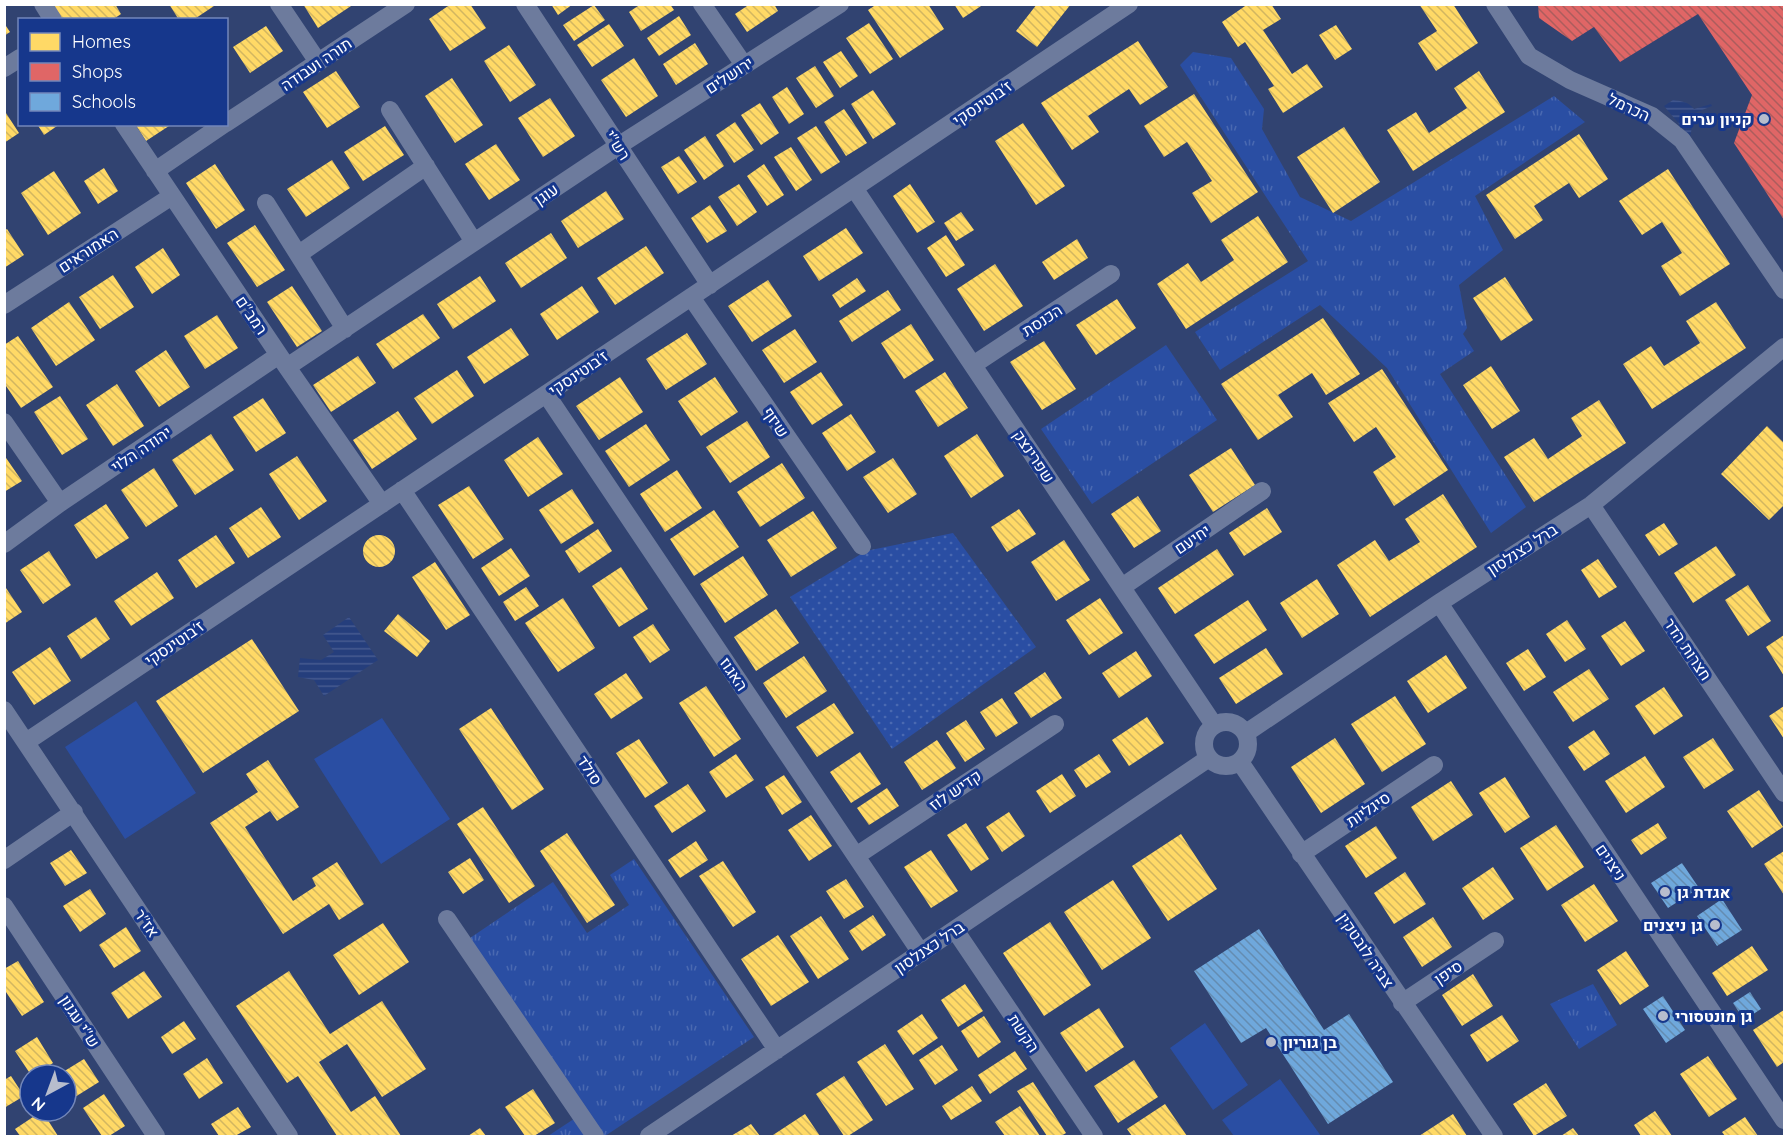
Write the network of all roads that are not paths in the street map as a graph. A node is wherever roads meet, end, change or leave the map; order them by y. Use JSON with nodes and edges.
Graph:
{"nodes":[{"id":1,"x":43,"y":4,"type":"edge"},
{"id":2,"x":279,"y":4,"type":"edge"},
{"id":3,"x":405,"y":4,"type":"edge"},
{"id":4,"x":525,"y":4,"type":"edge"},
{"id":5,"x":702,"y":4,"type":"edge"},
{"id":6,"x":840,"y":4,"type":"edge"},
{"id":7,"x":1129,"y":4,"type":"edge"},
{"id":8,"x":1495,"y":4,"type":"edge"},
{"id":9,"x":52,"y":18,"type":"edge"},
{"id":10,"x":18,"y":59,"type":"edge"},
{"id":11,"x":318,"y":62,"type":"junction"},
{"id":12,"x":744,"y":65,"type":"junction"},
{"id":13,"x":4,"y":68,"type":"edge"},
{"id":14,"x":390,"y":110,"type":"dead end"},
{"id":15,"x":228,"y":122,"type":"edge"},
{"id":16,"x":125,"y":126,"type":"edge"},
{"id":17,"x":222,"y":126,"type":"edge"},
{"id":18,"x":618,"y":146,"type":"junction"},
{"id":19,"x":426,"y":166,"type":"junction"},
{"id":20,"x":155,"y":171,"type":"junction"},
{"id":21,"x":854,"y":188,"type":"junction"},
{"id":22,"x":172,"y":195,"type":"junction"},
{"id":23,"x":266,"y":203,"type":"dead end"},
{"id":24,"x":474,"y":242,"type":"junction"},
{"id":25,"x":299,"y":254,"type":"junction"},
{"id":26,"x":1111,"y":274,"type":"dead end"},
{"id":27,"x":710,"y":285,"type":"junction"},
{"id":28,"x":1785,"y":290,"type":"edge"},
{"id":29,"x":691,"y":297,"type":"junction"},
{"id":30,"x":4,"y":305,"type":"edge"},
{"id":31,"x":345,"y":329,"type":"junction"},
{"id":32,"x":1785,"y":347,"type":"edge"},
{"id":33,"x":283,"y":361,"type":"junction"},
{"id":34,"x":973,"y":365,"type":"junction"},
{"id":35,"x":546,"y":394,"type":"junction"},
{"id":36,"x":4,"y":422,"type":"edge"},
{"id":37,"x":402,"y":490,"type":"junction"},
{"id":38,"x":1262,"y":491,"type":"dead end"},
{"id":39,"x":60,"y":503,"type":"junction"},
{"id":40,"x":382,"y":504,"type":"junction"},
{"id":41,"x":1591,"y":505,"type":"junction"},
{"id":42,"x":4,"y":544,"type":"edge"},
{"id":43,"x":862,"y":546,"type":"dead end"},
{"id":44,"x":1122,"y":587,"type":"junction"},
{"id":45,"x":1439,"y":603,"type":"junction"},
{"id":46,"x":4,"y":710,"type":"edge"},
{"id":47,"x":1055,"y":724,"type":"dead end"},
{"id":48,"x":1214,"y":725,"type":"junction"},
{"id":49,"x":1246,"y":733,"type":"junction"},
{"id":50,"x":26,"y":742,"type":"junction"},
{"id":51,"x":1209,"y":758,"type":"junction"},
{"id":52,"x":1240,"y":762,"type":"junction"},
{"id":53,"x":1434,"y":765,"type":"dead end"},
{"id":54,"x":1785,"y":793,"type":"edge"},
{"id":55,"x":74,"y":812,"type":"junction"},
{"id":56,"x":1301,"y":854,"type":"junction"},
{"id":57,"x":856,"y":856,"type":"junction"},
{"id":58,"x":4,"y":860,"type":"edge"},
{"id":59,"x":4,"y":906,"type":"edge"},
{"id":60,"x":447,"y":919,"type":"dead end"},
{"id":61,"x":954,"y":930,"type":"junction"},
{"id":62,"x":1494,"y":940,"type":"dead end"},
{"id":63,"x":921,"y":953,"type":"junction"},
{"id":64,"x":1402,"y":1003,"type":"junction"},
{"id":65,"x":777,"y":1050,"type":"junction"},
{"id":66,"x":1785,"y":1120,"type":"edge"},
{"id":67,"x":670,"y":1131,"type":"edge"},
{"id":68,"x":1090,"y":1135,"type":"edge"},
{"id":69,"x":156,"y":1137,"type":"edge"},
{"id":70,"x":289,"y":1137,"type":"edge"},
{"id":71,"x":595,"y":1137,"type":"edge"},
{"id":72,"x":650,"y":1137,"type":"edge"},
{"id":73,"x":1494,"y":1137,"type":"edge"}],
"edges":[{"from":1,"to":9,"type":"street"},
{"from":2,"to":11,"type":"street"},
{"from":3,"to":11,"type":"street","name":"תורה ועבודה"},
{"from":4,"to":18,"type":"street","name":"רש\"י"},
{"from":5,"to":12,"type":"street"},
{"from":6,"to":12,"type":"street","name":"ירושלים"},
{"from":7,"to":21,"type":"street","name":"ז'בוטינסקי"},
{"from":8,"to":28,"type":"street","name":"הכרמל"},
{"from":10,"to":13,"type":"street"},
{"from":11,"to":15,"type":"street","name":"תורה ועבודה"},
{"from":12,"to":18,"type":"street","name":"ירושלים"},
{"from":14,"to":19,"type":"street"},
{"from":16,"to":20,"type":"street","name":"רמב\"ם"},
{"from":17,"to":20,"type":"street","name":"תורה ועבודה"},
{"from":18,"to":24,"type":"street","name":"עוגן"},
{"from":18,"to":27,"type":"street","name":"רש\"י"},
{"from":19,"to":24,"type":"street"},
{"from":19,"to":25,"type":"street"},
{"from":20,"to":22,"type":"street","name":"רמב\"ם"},
{"from":21,"to":27,"type":"street","name":"ז'בוטינסקי"},
{"from":21,"to":34,"type":"street","name":"שפרינצק"},
{"from":22,"to":30,"type":"street","name":"האמוראים"},
{"from":22,"to":33,"type":"street","name":"רמב\"ם"},
{"from":23,"to":25,"type":"street"},
{"from":24,"to":31,"type":"street","name":"עוגן"},
{"from":25,"to":31,"type":"street"},
{"from":26,"to":34,"type":"street","name":"הכנסת"},
{"from":27,"to":29,"type":"street","name":"ז'בוטינסקי"},
{"from":29,"to":35,"type":"street","name":"ז'בוטינסקי"},
{"from":29,"to":43,"type":"street","name":"שיזף"},
{"from":31,"to":33,"type":"street","name":"עוגן"},
{"from":32,"to":41,"type":"street","name":"ברל כצנלסון"},
{"from":33,"to":39,"type":"street","name":"יהודה הלוי"},
{"from":33,"to":40,"type":"street","name":"רמב\"ם"},
{"from":34,"to":44,"type":"street","name":"שפרינצק"},
{"from":35,"to":37,"type":"street","name":"ז'בוטינסקי"},
{"from":35,"to":57,"type":"street","name":"האגוז"},
{"from":36,"to":39,"type":"street"},
{"from":37,"to":40,"type":"street","name":"ז'בוטינסקי"},
{"from":37,"to":65,"type":"street","name":"סולד"},
{"from":38,"to":44,"type":"street","name":"יחיעם"},
{"from":39,"to":42,"type":"street","name":"יהודה הלוי"},
{"from":40,"to":50,"type":"street","name":"ז'בוטינסקי"},
{"from":41,"to":45,"type":"street","name":"ברל כצנלסון"},
{"from":41,"to":54,"type":"street","name":"חצרות הדר"},
{"from":44,"to":48,"type":"street","name":"שפרינצק"},
{"from":45,"to":49,"type":"street","name":"ברל כצנלסון"},
{"from":45,"to":66,"type":"street","name":"ניצנים"},
{"from":46,"to":50,"type":"street","name":"אז\"ר"},
{"from":47,"to":57,"type":"street","name":"קדיש לוז"},
{"from":48,"to":49,"type":"street"},
{"from":48,"to":51,"type":"street"},
{"from":49,"to":52,"type":"street"},
{"from":50,"to":55,"type":"street","name":"אז\"ר"},
{"from":51,"to":52,"type":"street"},
{"from":51,"to":61,"type":"street","name":"ברל כצנלסון"},
{"from":52,"to":56,"type":"street","name":"צביה לובטקין"},
{"from":53,"to":56,"type":"street","name":"סיגליות"},
{"from":55,"to":58,"type":"street"},
{"from":55,"to":70,"type":"street","name":"אז\"ר"},
{"from":56,"to":64,"type":"street","name":"צביה לובטקין"},
{"from":57,"to":63,"type":"street","name":"האגוז"},
{"from":59,"to":69,"type":"street","name":"ש\"י עגנון"},
{"from":60,"to":71,"type":"street"},
{"from":61,"to":63,"type":"street","name":"ברל כצנלסון"},
{"from":61,"to":68,"type":"street","name":"הקשת"},
{"from":62,"to":64,"type":"street","name":"סיפן"},
{"from":63,"to":65,"type":"street","name":"ברל כצנלסון"},
{"from":64,"to":73,"type":"street","name":"צביה לובטקין"},
{"from":65,"to":67,"type":"street","name":"ברל כצנלסון"},
{"from":67,"to":72,"type":"street","name":"ברל כצנלסון"}]}
